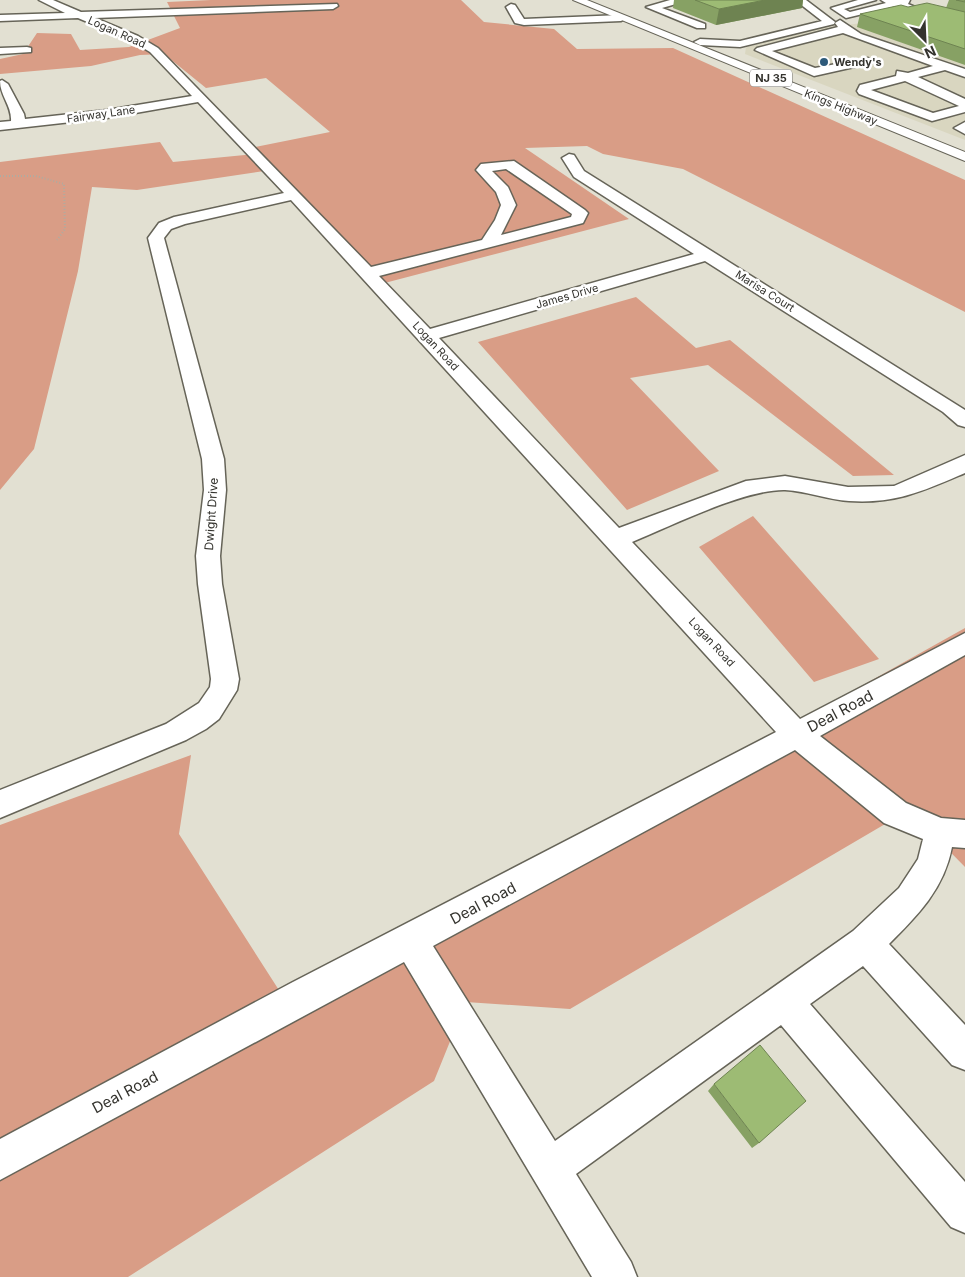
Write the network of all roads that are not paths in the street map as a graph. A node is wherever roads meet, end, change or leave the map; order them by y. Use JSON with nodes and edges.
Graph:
{"nodes":[{"id":1,"x":44,"y":0,"type":"edge"},
{"id":2,"x":117,"y":0,"type":"edge"},
{"id":3,"x":578,"y":0,"type":"edge"},
{"id":4,"x":592,"y":0,"type":"edge"},
{"id":5,"x":685,"y":0,"type":"edge"},
{"id":6,"x":820,"y":0,"type":"edge"},
{"id":7,"x":871,"y":0,"type":"edge"},
{"id":8,"x":886,"y":0,"type":"edge"},
{"id":9,"x":802,"y":1,"type":"edge"},
{"id":10,"x":897,"y":4,"type":"junction"},
{"id":11,"x":914,"y":4,"type":"edge"},
{"id":12,"x":333,"y":6,"type":"dead end"},
{"id":13,"x":511,"y":7,"type":"dead end"},
{"id":14,"x":651,"y":7,"type":"junction"},
{"id":15,"x":621,"y":11,"type":"junction"},
{"id":16,"x":930,"y":12,"type":"edge"},
{"id":17,"x":110,"y":14,"type":"junction"},
{"id":18,"x":81,"y":16,"type":"junction"},
{"id":19,"x":0,"y":18,"type":"edge"},
{"id":20,"x":591,"y":20,"type":"junction"},
{"id":21,"x":637,"y":25,"type":"junction"},
{"id":22,"x":838,"y":25,"type":"junction"},
{"id":23,"x":564,"y":30,"type":"dead end"},
{"id":24,"x":788,"y":32,"type":"junction"},
{"id":25,"x":684,"y":36,"type":"junction"},
{"id":26,"x":805,"y":39,"type":"junction"},
{"id":27,"x":700,"y":42,"type":"junction"},
{"id":28,"x":740,"y":44,"type":"junction"},
{"id":29,"x":27,"y":50,"type":"dead end"},
{"id":30,"x":0,"y":51,"type":"edge"},
{"id":31,"x":851,"y":55,"type":"dead end"},
{"id":32,"x":738,"y":57,"type":"junction"},
{"id":33,"x":781,"y":57,"type":"junction"},
{"id":34,"x":922,"y":58,"type":"junction"},
{"id":35,"x":868,"y":61,"type":"junction"},
{"id":36,"x":946,"y":66,"type":"junction"},
{"id":37,"x":965,"y":73,"type":"edge"},
{"id":38,"x":906,"y":76,"type":"junction"},
{"id":39,"x":2,"y":84,"type":"dead end"},
{"id":40,"x":830,"y":85,"type":"junction"},
{"id":41,"x":201,"y":98,"type":"junction"},
{"id":42,"x":965,"y":104,"type":"edge"},
{"id":43,"x":965,"y":108,"type":"edge"},
{"id":44,"x":18,"y":124,"type":"junction"},
{"id":45,"x":0,"y":126,"type":"edge"},
{"id":46,"x":965,"y":126,"type":"edge"},
{"id":47,"x":965,"y":130,"type":"edge"},
{"id":48,"x":965,"y":147,"type":"edge"},
{"id":49,"x":965,"y":157,"type":"edge"},
{"id":50,"x":569,"y":158,"type":"dead end"},
{"id":51,"x":294,"y":195,"type":"junction"},
{"id":52,"x":488,"y":244,"type":"junction"},
{"id":53,"x":707,"y":255,"type":"junction"},
{"id":54,"x":368,"y":273,"type":"junction"},
{"id":55,"x":427,"y":336,"type":"junction"},
{"id":56,"x":965,"y":422,"type":"edge"},
{"id":57,"x":965,"y":462,"type":"edge"},
{"id":58,"x":615,"y":539,"type":"junction"},
{"id":59,"x":965,"y":643,"type":"edge"},
{"id":60,"x":796,"y":734,"type":"junction"},
{"id":61,"x":0,"y":804,"type":"edge"},
{"id":62,"x":953,"y":833,"type":"edge"},
{"id":63,"x":410,"y":942,"type":"junction"},
{"id":64,"x":865,"y":943,"type":"junction"},
{"id":65,"x":784,"y":1001,"type":"junction"},
{"id":66,"x":965,"y":1052,"type":"edge"},
{"id":67,"x":0,"y":1160,"type":"edge"},
{"id":68,"x":549,"y":1170,"type":"junction"},
{"id":69,"x":965,"y":1213,"type":"edge"},
{"id":70,"x":616,"y":1277,"type":"edge"}],
"edges":[{"from":1,"to":18,"type":"street","name":"Logan Road"},
{"from":2,"to":17,"type":"street"},
{"from":3,"to":15,"type":"main road","name":"Kings Highway","number":"NJ 35"},
{"from":4,"to":15,"type":"main road","name":"Kings Highway","number":"NJ 35"},
{"from":5,"to":14,"type":"street"},
{"from":6,"to":9,"type":"street"},
{"from":7,"to":10,"type":"street"},
{"from":8,"to":10,"type":"street"},
{"from":9,"to":22,"type":"street"},
{"from":10,"to":11,"type":"street"},
{"from":11,"to":16,"type":"street"},
{"from":11,"to":22,"type":"street"},
{"from":12,"to":17,"type":"street"},
{"from":13,"to":20,"type":"street"},
{"from":14,"to":15,"type":"street"},
{"from":14,"to":25,"type":"street"},
{"from":15,"to":20,"type":"street"},
{"from":15,"to":20,"type":"street"},
{"from":15,"to":21,"type":"main road","name":"Kings Highway","number":"NJ 35"},
{"from":15,"to":25,"type":"main road","name":"Kings Highway","number":"NJ 35"},
{"from":17,"to":18,"type":"street"},
{"from":18,"to":19,"type":"street"},
{"from":18,"to":41,"type":"street","name":"Logan Road"},
{"from":21,"to":23,"type":"street"},
{"from":21,"to":49,"type":"main road","name":"Kings Highway","number":"NJ 35"},
{"from":22,"to":24,"type":"street"},
{"from":22,"to":26,"type":"street"},
{"from":22,"to":34,"type":"street"},
{"from":24,"to":26,"type":"street"},
{"from":24,"to":28,"type":"street"},
{"from":25,"to":27,"type":"main road","name":"Kings Highway","number":"NJ 35"},
{"from":26,"to":33,"type":"street"},
{"from":26,"to":33,"type":"street"},
{"from":27,"to":28,"type":"street"},
{"from":27,"to":32,"type":"main road","name":"Kings Highway","number":"NJ 35"},
{"from":28,"to":32,"type":"street"},
{"from":29,"to":30,"type":"street"},
{"from":31,"to":35,"type":"street"},
{"from":32,"to":40,"type":"main road","name":"Kings Highway","number":"NJ 35"},
{"from":33,"to":35,"type":"street"},
{"from":34,"to":36,"type":"street"},
{"from":34,"to":38,"type":"street"},
{"from":35,"to":40,"type":"street"},
{"from":36,"to":37,"type":"street"},
{"from":36,"to":38,"type":"street"},
{"from":38,"to":42,"type":"street"},
{"from":38,"to":43,"type":"street"},
{"from":39,"to":44,"type":"street"},
{"from":40,"to":48,"type":"main road","name":"Kings Highway","number":"NJ 35"},
{"from":41,"to":44,"type":"street","name":"Fairway Lane"},
{"from":41,"to":51,"type":"street","name":"Logan Road"},
{"from":44,"to":45,"type":"street","name":"Fairway Lane"},
{"from":46,"to":47,"type":"street"},
{"from":50,"to":53,"type":"street","name":"Marisa Court"},
{"from":51,"to":54,"type":"street","name":"Logan Road"},
{"from":51,"to":61,"type":"street","name":"Dwight Drive"},
{"from":52,"to":52,"type":"street"},
{"from":52,"to":54,"type":"street"},
{"from":53,"to":55,"type":"street","name":"James Drive"},
{"from":53,"to":56,"type":"street","name":"Marisa Court"},
{"from":54,"to":55,"type":"street","name":"Logan Road"},
{"from":55,"to":58,"type":"street","name":"Logan Road"},
{"from":57,"to":58,"type":"street"},
{"from":58,"to":60,"type":"street","name":"Logan Road"},
{"from":59,"to":60,"type":"street","name":"Deal Road"},
{"from":60,"to":62,"type":"street","name":"Logan Road"},
{"from":60,"to":63,"type":"street","name":"Deal Road"},
{"from":62,"to":64,"type":"street"},
{"from":63,"to":67,"type":"street","name":"Deal Road"},
{"from":63,"to":68,"type":"street"},
{"from":64,"to":65,"type":"street"},
{"from":64,"to":66,"type":"street"},
{"from":65,"to":68,"type":"street"},
{"from":65,"to":69,"type":"street"},
{"from":68,"to":70,"type":"street"}]}
